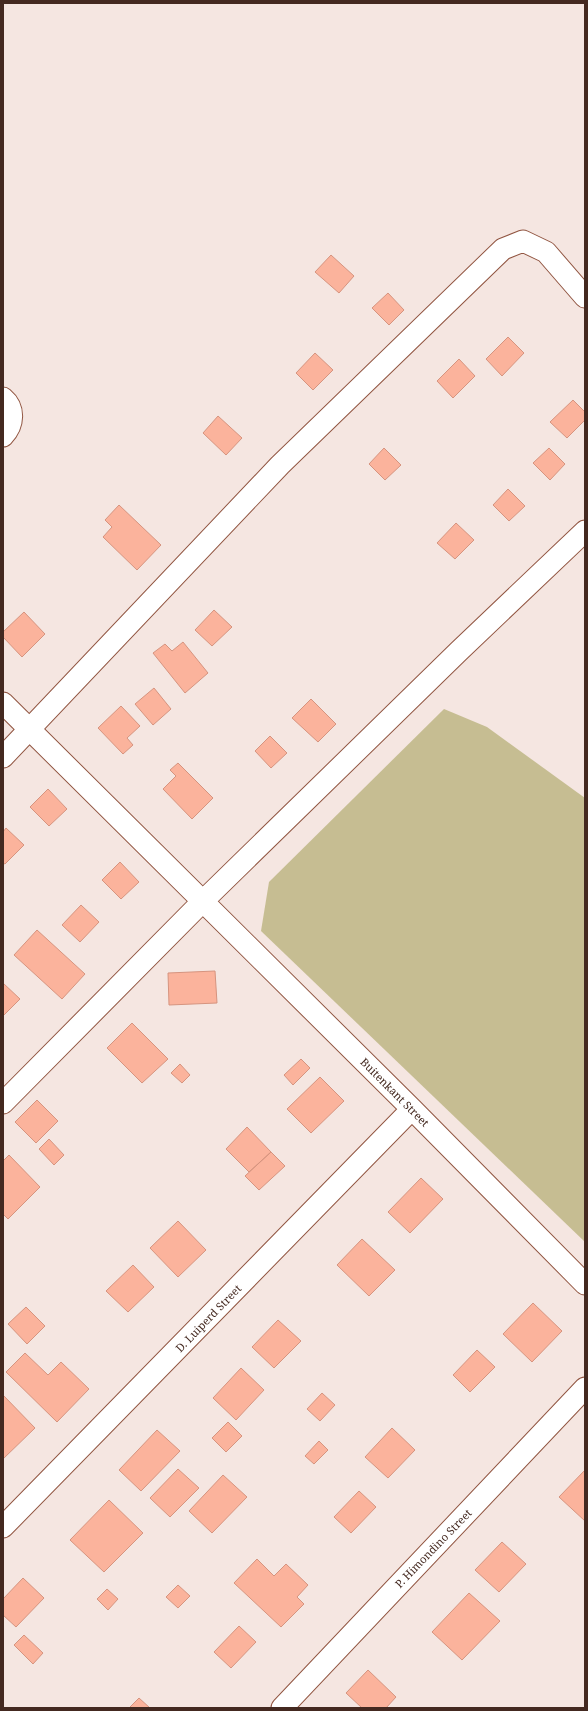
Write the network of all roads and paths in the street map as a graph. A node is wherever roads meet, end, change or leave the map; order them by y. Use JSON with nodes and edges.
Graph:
{"nodes":[{"id":1,"x":585,"y":297,"type":"edge"},
{"id":2,"x":3,"y":398,"type":"edge"},
{"id":3,"x":3,"y":436,"type":"edge"},
{"id":4,"x":585,"y":531,"type":"edge"},
{"id":5,"x":3,"y":703,"type":"edge"},
{"id":6,"x":30,"y":728,"type":"junction"},
{"id":7,"x":3,"y":757,"type":"edge"},
{"id":8,"x":203,"y":902,"type":"junction"},
{"id":9,"x":3,"y":1103,"type":"edge"},
{"id":10,"x":412,"y":1109,"type":"junction"},
{"id":11,"x":585,"y":1284,"type":"edge"},
{"id":12,"x":585,"y":1388,"type":"edge"},
{"id":13,"x":3,"y":1527,"type":"edge"},
{"id":14,"x":282,"y":1708,"type":"edge"}],
"edges":[{"from":1,"to":6,"type":"street"},
{"from":2,"to":3,"type":"street"},
{"from":4,"to":8,"type":"street"},
{"from":5,"to":6,"type":"street","name":"Buitenkant Street"},
{"from":6,"to":7,"type":"street"},
{"from":6,"to":8,"type":"street","name":"Buitenkant Street"},
{"from":8,"to":9,"type":"street"},
{"from":8,"to":10,"type":"street","name":"Buitenkant Street"},
{"from":10,"to":11,"type":"street","name":"Buitenkant Street"},
{"from":10,"to":13,"type":"street","name":"D. Luiperd Street"},
{"from":12,"to":14,"type":"street","name":"P. Himondino Street"}]}
